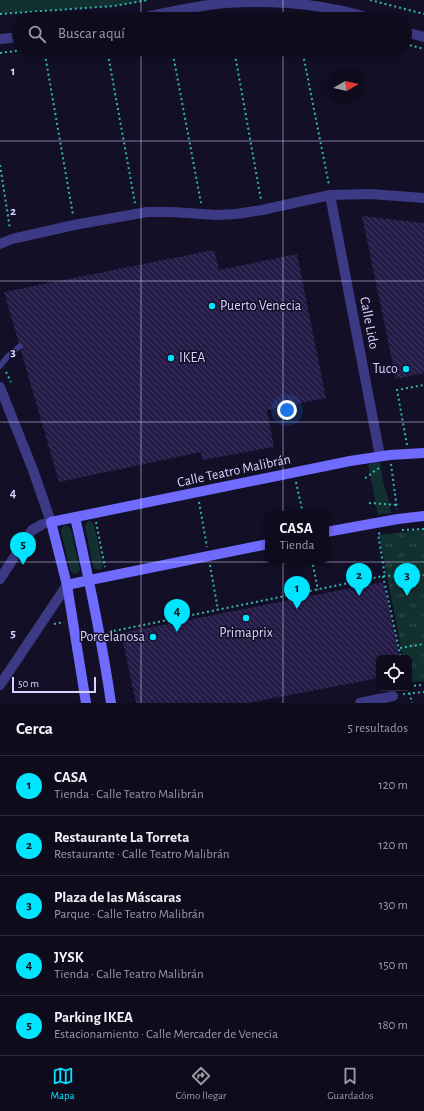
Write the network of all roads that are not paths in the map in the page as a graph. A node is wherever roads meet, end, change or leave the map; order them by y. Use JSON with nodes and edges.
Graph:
{"nodes":[{"id":1,"x":174,"y":12,"type":"edge"},
{"id":2,"x":348,"y":12,"type":"edge"},
{"id":3,"x":412,"y":34,"type":"edge"},
{"id":4,"x":424,"y":37,"type":"edge"},
{"id":5,"x":12,"y":38,"type":"edge"},
{"id":6,"x":0,"y":39,"type":"edge"},
{"id":7,"x":330,"y":195,"type":"junction"},
{"id":8,"x":424,"y":198,"type":"edge"},
{"id":9,"x":0,"y":244,"type":"edge"},
{"id":10,"x":20,"y":346,"type":"dead end"},
{"id":11,"x":0,"y":366,"type":"edge"},
{"id":12,"x":0,"y":388,"type":"edge"},
{"id":13,"x":424,"y":453,"type":"edge"},
{"id":14,"x":385,"y":456,"type":"junction"},
{"id":15,"x":424,"y":516,"type":"edge"},
{"id":16,"x":75,"y":517,"type":"junction"},
{"id":17,"x":51,"y":522,"type":"junction"},
{"id":18,"x":329,"y":531,"type":"edge"},
{"id":19,"x":265,"y":545,"type":"edge"},
{"id":20,"x":0,"y":579,"type":"edge"},
{"id":21,"x":90,"y":580,"type":"junction"},
{"id":22,"x":67,"y":585,"type":"junction"},
{"id":23,"x":0,"y":685,"type":"edge"},
{"id":24,"x":393,"y":696,"type":"road end"},
{"id":25,"x":86,"y":703,"type":"edge"},
{"id":26,"x":111,"y":703,"type":"edge"},
{"id":27,"x":360,"y":703,"type":"edge"}],
"edges":[{"from":1,"to":2,"type":"street"},
{"from":3,"to":4,"type":"street"},
{"from":5,"to":6,"type":"street"},
{"from":7,"to":8,"type":"street"},
{"from":7,"to":9,"type":"street"},
{"from":7,"to":14,"type":"street","name":"Calle Lido"},
{"from":10,"to":11,"type":"lane"},
{"from":12,"to":17,"type":"street"},
{"from":13,"to":14,"type":"street","name":"Calle Teatro Malibrán"},
{"from":14,"to":16,"type":"street","name":"Calle Teatro Malibrán"},
{"from":15,"to":18,"type":"street"},
{"from":16,"to":17,"type":"street","name":"Calle Teatro Malibrán"},
{"from":16,"to":21,"type":"street"},
{"from":17,"to":20,"type":"street"},
{"from":17,"to":22,"type":"street"},
{"from":19,"to":21,"type":"street"},
{"from":21,"to":22,"type":"street"},
{"from":21,"to":26,"type":"street"},
{"from":22,"to":23,"type":"street"},
{"from":22,"to":25,"type":"street"},
{"from":24,"to":27,"type":"street"}]}
